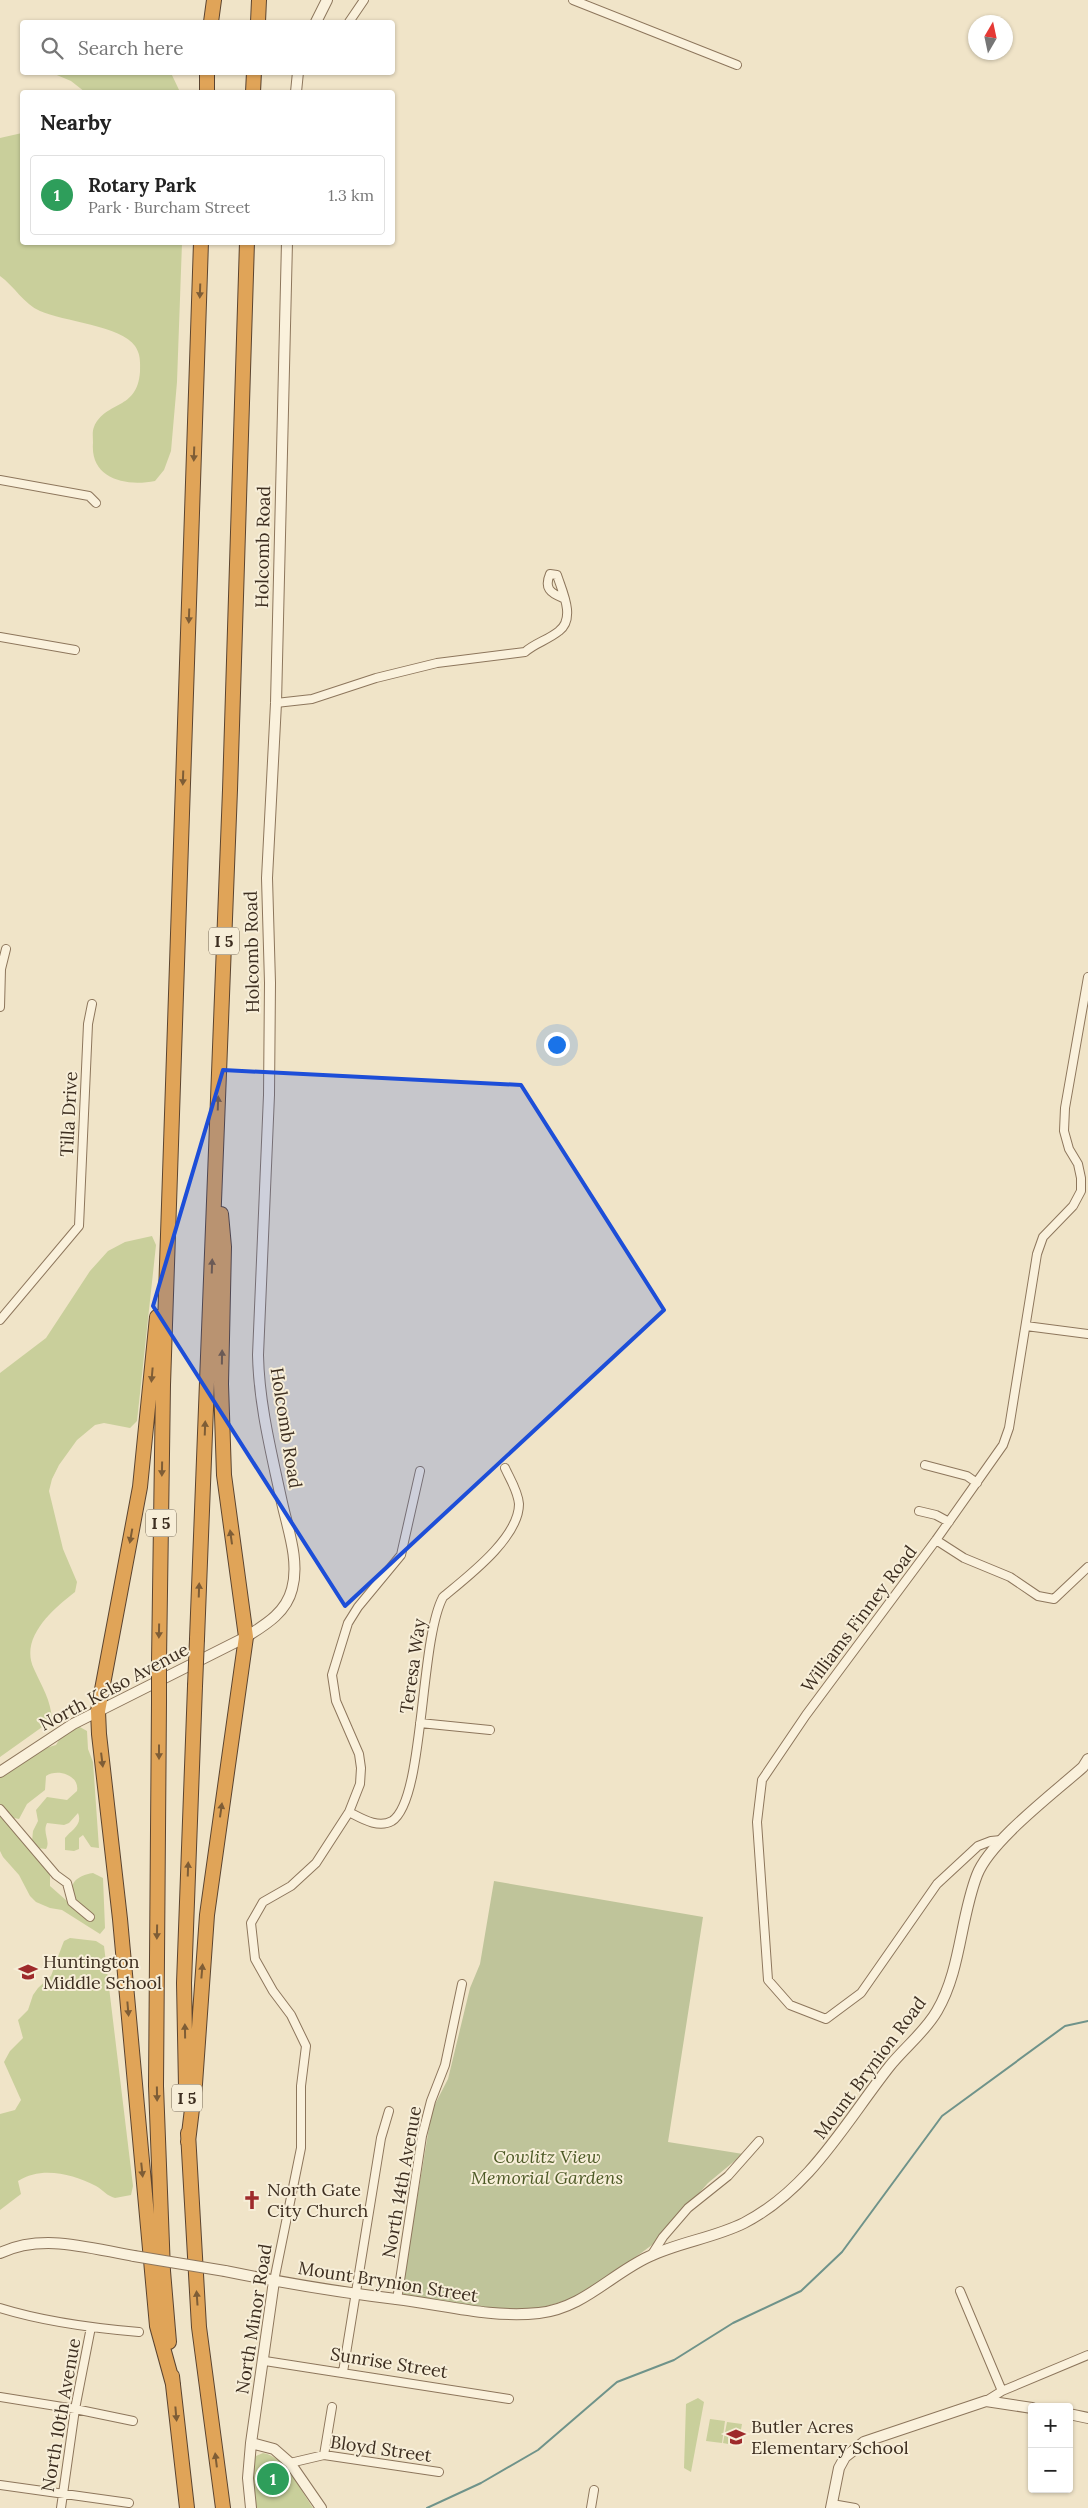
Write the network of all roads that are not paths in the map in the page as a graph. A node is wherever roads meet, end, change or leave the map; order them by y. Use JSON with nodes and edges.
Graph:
{"nodes":[{"id":1,"x":214,"y":0,"type":"edge"},
{"id":2,"x":259,"y":0,"type":"edge"},
{"id":3,"x":327,"y":0,"type":"edge"},
{"id":4,"x":364,"y":0,"type":"edge"},
{"id":5,"x":573,"y":0,"type":"edge"},
{"id":6,"x":211,"y":20,"type":"edge"},
{"id":7,"x":258,"y":20,"type":"edge"},
{"id":8,"x":317,"y":20,"type":"edge"},
{"id":9,"x":350,"y":20,"type":"edge"},
{"id":10,"x":737,"y":65,"type":"dead end"},
{"id":11,"x":207,"y":75,"type":"edge"},
{"id":12,"x":254,"y":75,"type":"edge"},
{"id":13,"x":298,"y":75,"type":"edge"},
{"id":14,"x":207,"y":90,"type":"edge"},
{"id":15,"x":253,"y":90,"type":"edge"},
{"id":16,"x":296,"y":90,"type":"edge"},
{"id":17,"x":202,"y":245,"type":"edge"},
{"id":18,"x":247,"y":245,"type":"edge"},
{"id":19,"x":287,"y":245,"type":"edge"},
{"id":20,"x":0,"y":480,"type":"edge"},
{"id":21,"x":96,"y":503,"type":"dead end"},
{"id":22,"x":564,"y":598,"type":"dead end"},
{"id":23,"x":0,"y":637,"type":"edge"},
{"id":24,"x":75,"y":650,"type":"dead end"},
{"id":25,"x":276,"y":703,"type":"junction"},
{"id":26,"x":6,"y":949,"type":"dead end"},
{"id":27,"x":1088,"y":977,"type":"edge"},
{"id":28,"x":92,"y":1004,"type":"dead end"},
{"id":29,"x":0,"y":1007,"type":"edge"},
{"id":30,"x":216,"y":1146,"type":"junction"},
{"id":31,"x":169,"y":1187,"type":"junction"},
{"id":32,"x":0,"y":1320,"type":"edge"},
{"id":33,"x":1026,"y":1326,"type":"junction"},
{"id":34,"x":1088,"y":1334,"type":"edge"},
{"id":35,"x":925,"y":1465,"type":"dead end"},
{"id":36,"x":505,"y":1468,"type":"dead end"},
{"id":37,"x":420,"y":1472,"type":"dead end"},
{"id":38,"x":977,"y":1482,"type":"junction"},
{"id":39,"x":919,"y":1511,"type":"dead end"},
{"id":40,"x":949,"y":1522,"type":"junction"},
{"id":41,"x":936,"y":1540,"type":"junction"},
{"id":42,"x":1088,"y":1566,"type":"edge"},
{"id":43,"x":246,"y":1637,"type":"junction"},
{"id":44,"x":98,"y":1712,"type":"junction"},
{"id":45,"x":420,"y":1723,"type":"junction"},
{"id":46,"x":490,"y":1730,"type":"dead end"},
{"id":47,"x":1088,"y":1759,"type":"edge"},
{"id":48,"x":0,"y":1772,"type":"edge"},
{"id":49,"x":0,"y":1810,"type":"edge"},
{"id":50,"x":349,"y":1812,"type":"junction"},
{"id":51,"x":1001,"y":1840,"type":"junction"},
{"id":52,"x":90,"y":1917,"type":"dead end"},
{"id":53,"x":462,"y":1984,"type":"dead end"},
{"id":54,"x":390,"y":2110,"type":"dead end"},
{"id":55,"x":759,"y":2141,"type":"dead end"},
{"id":56,"x":188,"y":2142,"type":"junction"},
{"id":57,"x":0,"y":2253,"type":"edge"},
{"id":58,"x":651,"y":2256,"type":"junction"},
{"id":59,"x":274,"y":2281,"type":"junction"},
{"id":60,"x":960,"y":2291,"type":"dead end"},
{"id":61,"x":357,"y":2294,"type":"junction"},
{"id":62,"x":397,"y":2300,"type":"junction"},
{"id":63,"x":578,"y":2302,"type":"joint"},
{"id":64,"x":0,"y":2308,"type":"edge"},
{"id":65,"x":91,"y":2328,"type":"junction"},
{"id":66,"x":139,"y":2332,"type":"dead end"},
{"id":67,"x":1088,"y":2355,"type":"edge"},
{"id":68,"x":265,"y":2361,"type":"junction"},
{"id":69,"x":343,"y":2372,"type":"junction"},
{"id":70,"x":173,"y":2384,"type":"junction"},
{"id":71,"x":1002,"y":2391,"type":"junction"},
{"id":72,"x":0,"y":2397,"type":"edge"},
{"id":73,"x":509,"y":2399,"type":"dead end"},
{"id":74,"x":986,"y":2401,"type":"junction"},
{"id":75,"x":332,"y":2407,"type":"dead end"},
{"id":76,"x":1028,"y":2407,"type":"edge"},
{"id":77,"x":75,"y":2409,"type":"junction"},
{"id":78,"x":1073,"y":2415,"type":"edge"},
{"id":79,"x":1088,"y":2418,"type":"edge"},
{"id":80,"x":132,"y":2421,"type":"dead end"},
{"id":81,"x":251,"y":2443,"type":"junction"},
{"id":82,"x":324,"y":2455,"type":"junction"},
{"id":83,"x":290,"y":2463,"type":"junction"},
{"id":84,"x":440,"y":2472,"type":"dead end"},
{"id":85,"x":0,"y":2485,"type":"edge"},
{"id":86,"x":594,"y":2490,"type":"dead end"},
{"id":87,"x":63,"y":2493,"type":"junction"},
{"id":88,"x":129,"y":2503,"type":"dead end"},
{"id":89,"x":831,"y":2506,"type":"edge"},
{"id":90,"x":61,"y":2508,"type":"edge"},
{"id":91,"x":187,"y":2508,"type":"edge"},
{"id":92,"x":223,"y":2508,"type":"edge"},
{"id":93,"x":251,"y":2508,"type":"edge"},
{"id":94,"x":322,"y":2508,"type":"edge"},
{"id":95,"x":591,"y":2508,"type":"edge"},
{"id":96,"x":855,"y":2508,"type":"edge"}],
"edges":[{"from":1,"to":6,"type":"highway"},
{"from":2,"to":7,"type":"highway"},
{"from":3,"to":8,"type":"street"},
{"from":4,"to":9,"type":"street"},
{"from":5,"to":10,"type":"street"},
{"from":11,"to":14,"type":"highway"},
{"from":12,"to":15,"type":"highway"},
{"from":13,"to":16,"type":"street"},
{"from":17,"to":31,"type":"highway","number":"I 5","one_way":true},
{"from":30,"to":18,"type":"highway","number":"I 5","one_way":true},
{"from":19,"to":25,"type":"street","name":"Holcomb Road"},
{"from":20,"to":21,"type":"street"},
{"from":22,"to":25,"type":"street"},
{"from":23,"to":24,"type":"street"},
{"from":25,"to":43,"type":"street","name":"Holcomb Road"},
{"from":26,"to":29,"type":"street"},
{"from":27,"to":33,"type":"street","name":"Williams Finney Road"},
{"from":28,"to":32,"type":"street","name":"Tilla Drive"},
{"from":43,"to":30,"type":"highway","one_way":true},
{"from":56,"to":30,"type":"highway","number":"I 5","one_way":true,"bridge":true},
{"from":31,"to":44,"type":"highway","one_way":true},
{"from":31,"to":70,"type":"highway","number":"I 5","one_way":true,"bridge":true},
{"from":33,"to":34,"type":"street"},
{"from":33,"to":38,"type":"street","name":"Williams Finney Road"},
{"from":35,"to":38,"type":"street"},
{"from":36,"to":45,"type":"street","name":"Teresa Way"},
{"from":37,"to":50,"type":"street","name":"North Minor Road"},
{"from":38,"to":40,"type":"street","name":"Williams Finney Road"},
{"from":39,"to":40,"type":"street"},
{"from":40,"to":41,"type":"street","name":"Williams Finney Road"},
{"from":41,"to":42,"type":"street"},
{"from":41,"to":51,"type":"street","name":"Williams Finney Road"},
{"from":43,"to":44,"type":"street","name":"North Kelso Avenue"},
{"from":56,"to":43,"type":"highway","one_way":true},
{"from":44,"to":48,"type":"street","name":"North Kelso Avenue"},
{"from":44,"to":70,"type":"highway","one_way":true},
{"from":45,"to":46,"type":"street"},
{"from":45,"to":50,"type":"street","name":"Teresa Way"},
{"from":47,"to":51,"type":"street","name":"Mount Brynion Road"},
{"from":49,"to":52,"type":"street"},
{"from":50,"to":59,"type":"street","name":"North Minor Road"},
{"from":51,"to":58,"type":"street","name":"Mount Brynion Road"},
{"from":53,"to":62,"type":"street","name":"North 14th Avenue"},
{"from":54,"to":61,"type":"street"},
{"from":55,"to":58,"type":"street"},
{"from":92,"to":56,"type":"highway","number":"I 5","one_way":true},
{"from":57,"to":59,"type":"street","name":"Mount Brynion Street","bridge":true},
{"from":58,"to":63,"type":"street","name":"Mount Brynion Road"},
{"from":59,"to":61,"type":"street","name":"Mount Brynion Street"},
{"from":59,"to":68,"type":"street","name":"North Minor Road"},
{"from":60,"to":71,"type":"street"},
{"from":61,"to":62,"type":"street","name":"Mount Brynion Street"},
{"from":61,"to":69,"type":"street"},
{"from":62,"to":63,"type":"street","name":"Mount Brynion Street"},
{"from":64,"to":65,"type":"street"},
{"from":65,"to":66,"type":"street"},
{"from":65,"to":77,"type":"street","name":"North 10th Avenue"},
{"from":67,"to":71,"type":"street"},
{"from":68,"to":69,"type":"street","name":"Sunrise Street"},
{"from":68,"to":81,"type":"street","name":"North Minor Road"},
{"from":69,"to":73,"type":"street","name":"Sunrise Street"},
{"from":70,"to":91,"type":"highway","number":"I 5","one_way":true},
{"from":71,"to":74,"type":"street"},
{"from":72,"to":77,"type":"street"},
{"from":74,"to":76,"type":"street"},
{"from":74,"to":89,"type":"street"},
{"from":75,"to":82,"type":"street"},
{"from":77,"to":80,"type":"street"},
{"from":77,"to":87,"type":"street","name":"North 10th Avenue"},
{"from":78,"to":79,"type":"street"},
{"from":81,"to":83,"type":"street"},
{"from":81,"to":93,"type":"street","name":"North Minor Road"},
{"from":82,"to":83,"type":"street","name":"Bloyd Street"},
{"from":82,"to":84,"type":"street","name":"Bloyd Street"},
{"from":83,"to":94,"type":"street"},
{"from":85,"to":87,"type":"street"},
{"from":86,"to":95,"type":"street"},
{"from":87,"to":88,"type":"street"},
{"from":87,"to":90,"type":"street","name":"North 10th Avenue"},
{"from":89,"to":96,"type":"street"}]}
